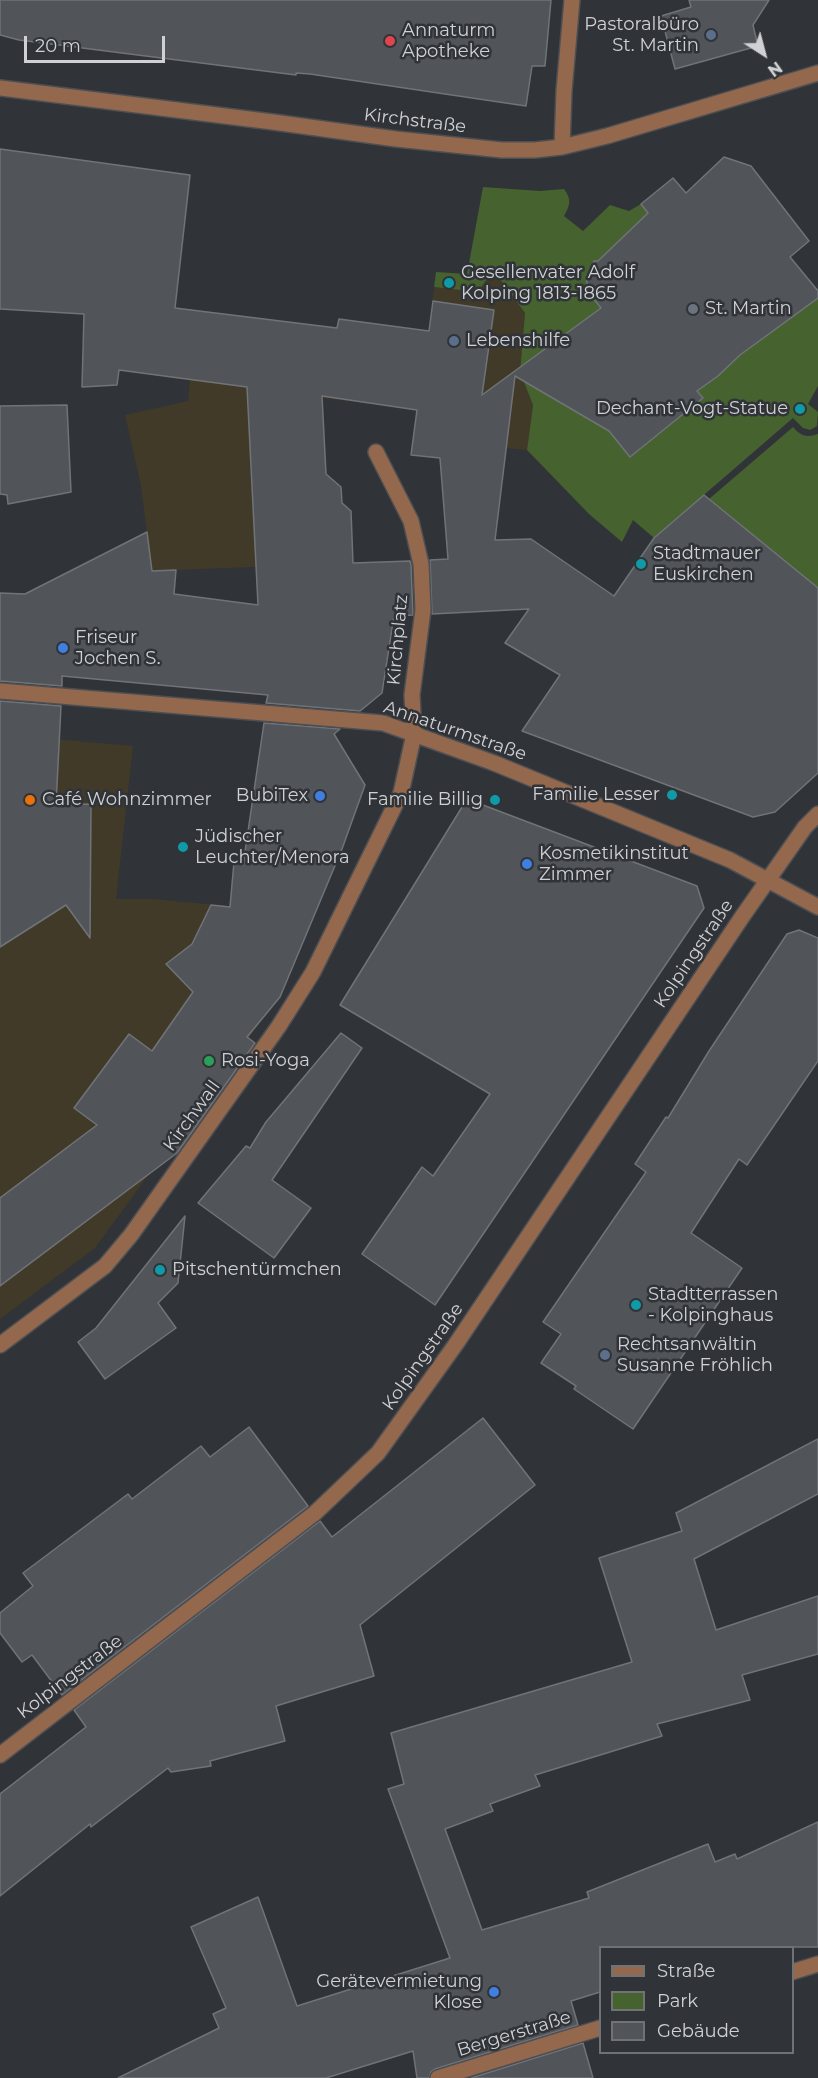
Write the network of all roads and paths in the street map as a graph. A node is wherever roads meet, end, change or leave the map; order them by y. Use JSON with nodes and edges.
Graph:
{"nodes":[{"id":1,"x":572,"y":0,"type":"edge"},
{"id":2,"x":818,"y":73,"type":"edge"},
{"id":3,"x":0,"y":88,"type":"edge"},
{"id":4,"x":562,"y":147,"type":"junction"},
{"id":5,"x":376,"y":452,"type":"dead end"},
{"id":6,"x":0,"y":690,"type":"edge"},
{"id":7,"x":414,"y":734,"type":"junction"},
{"id":8,"x":818,"y":814,"type":"edge"},
{"id":9,"x":769,"y":880,"type":"junction"},
{"id":10,"x":818,"y":907,"type":"edge"},
{"id":11,"x":0,"y":1345,"type":"edge"},
{"id":12,"x":0,"y":1755,"type":"edge"},
{"id":13,"x":818,"y":1964,"type":"edge"},
{"id":14,"x":794,"y":1971,"type":"edge"},
{"id":15,"x":599,"y":2028,"type":"edge"},
{"id":16,"x":438,"y":2078,"type":"edge"}],
"edges":[{"from":1,"to":4,"type":"street"},
{"from":2,"to":4,"type":"street","name":"Kirchstraße"},
{"from":3,"to":4,"type":"street","name":"Kirchstraße"},
{"from":5,"to":7,"type":"street","name":"Kirchplatz"},
{"from":6,"to":7,"type":"street","name":"Annaturmstraße"},
{"from":7,"to":9,"type":"street","name":"Annaturmstraße"},
{"from":7,"to":11,"type":"street","name":"Kirchwall"},
{"from":8,"to":9,"type":"street","name":"Kolpingstraße"},
{"from":9,"to":10,"type":"street","name":"Annaturmstraße"},
{"from":9,"to":12,"type":"street","name":"Kolpingstraße"},
{"from":13,"to":14,"type":"street"},
{"from":15,"to":16,"type":"street","name":"Bergerstraße"}]}
